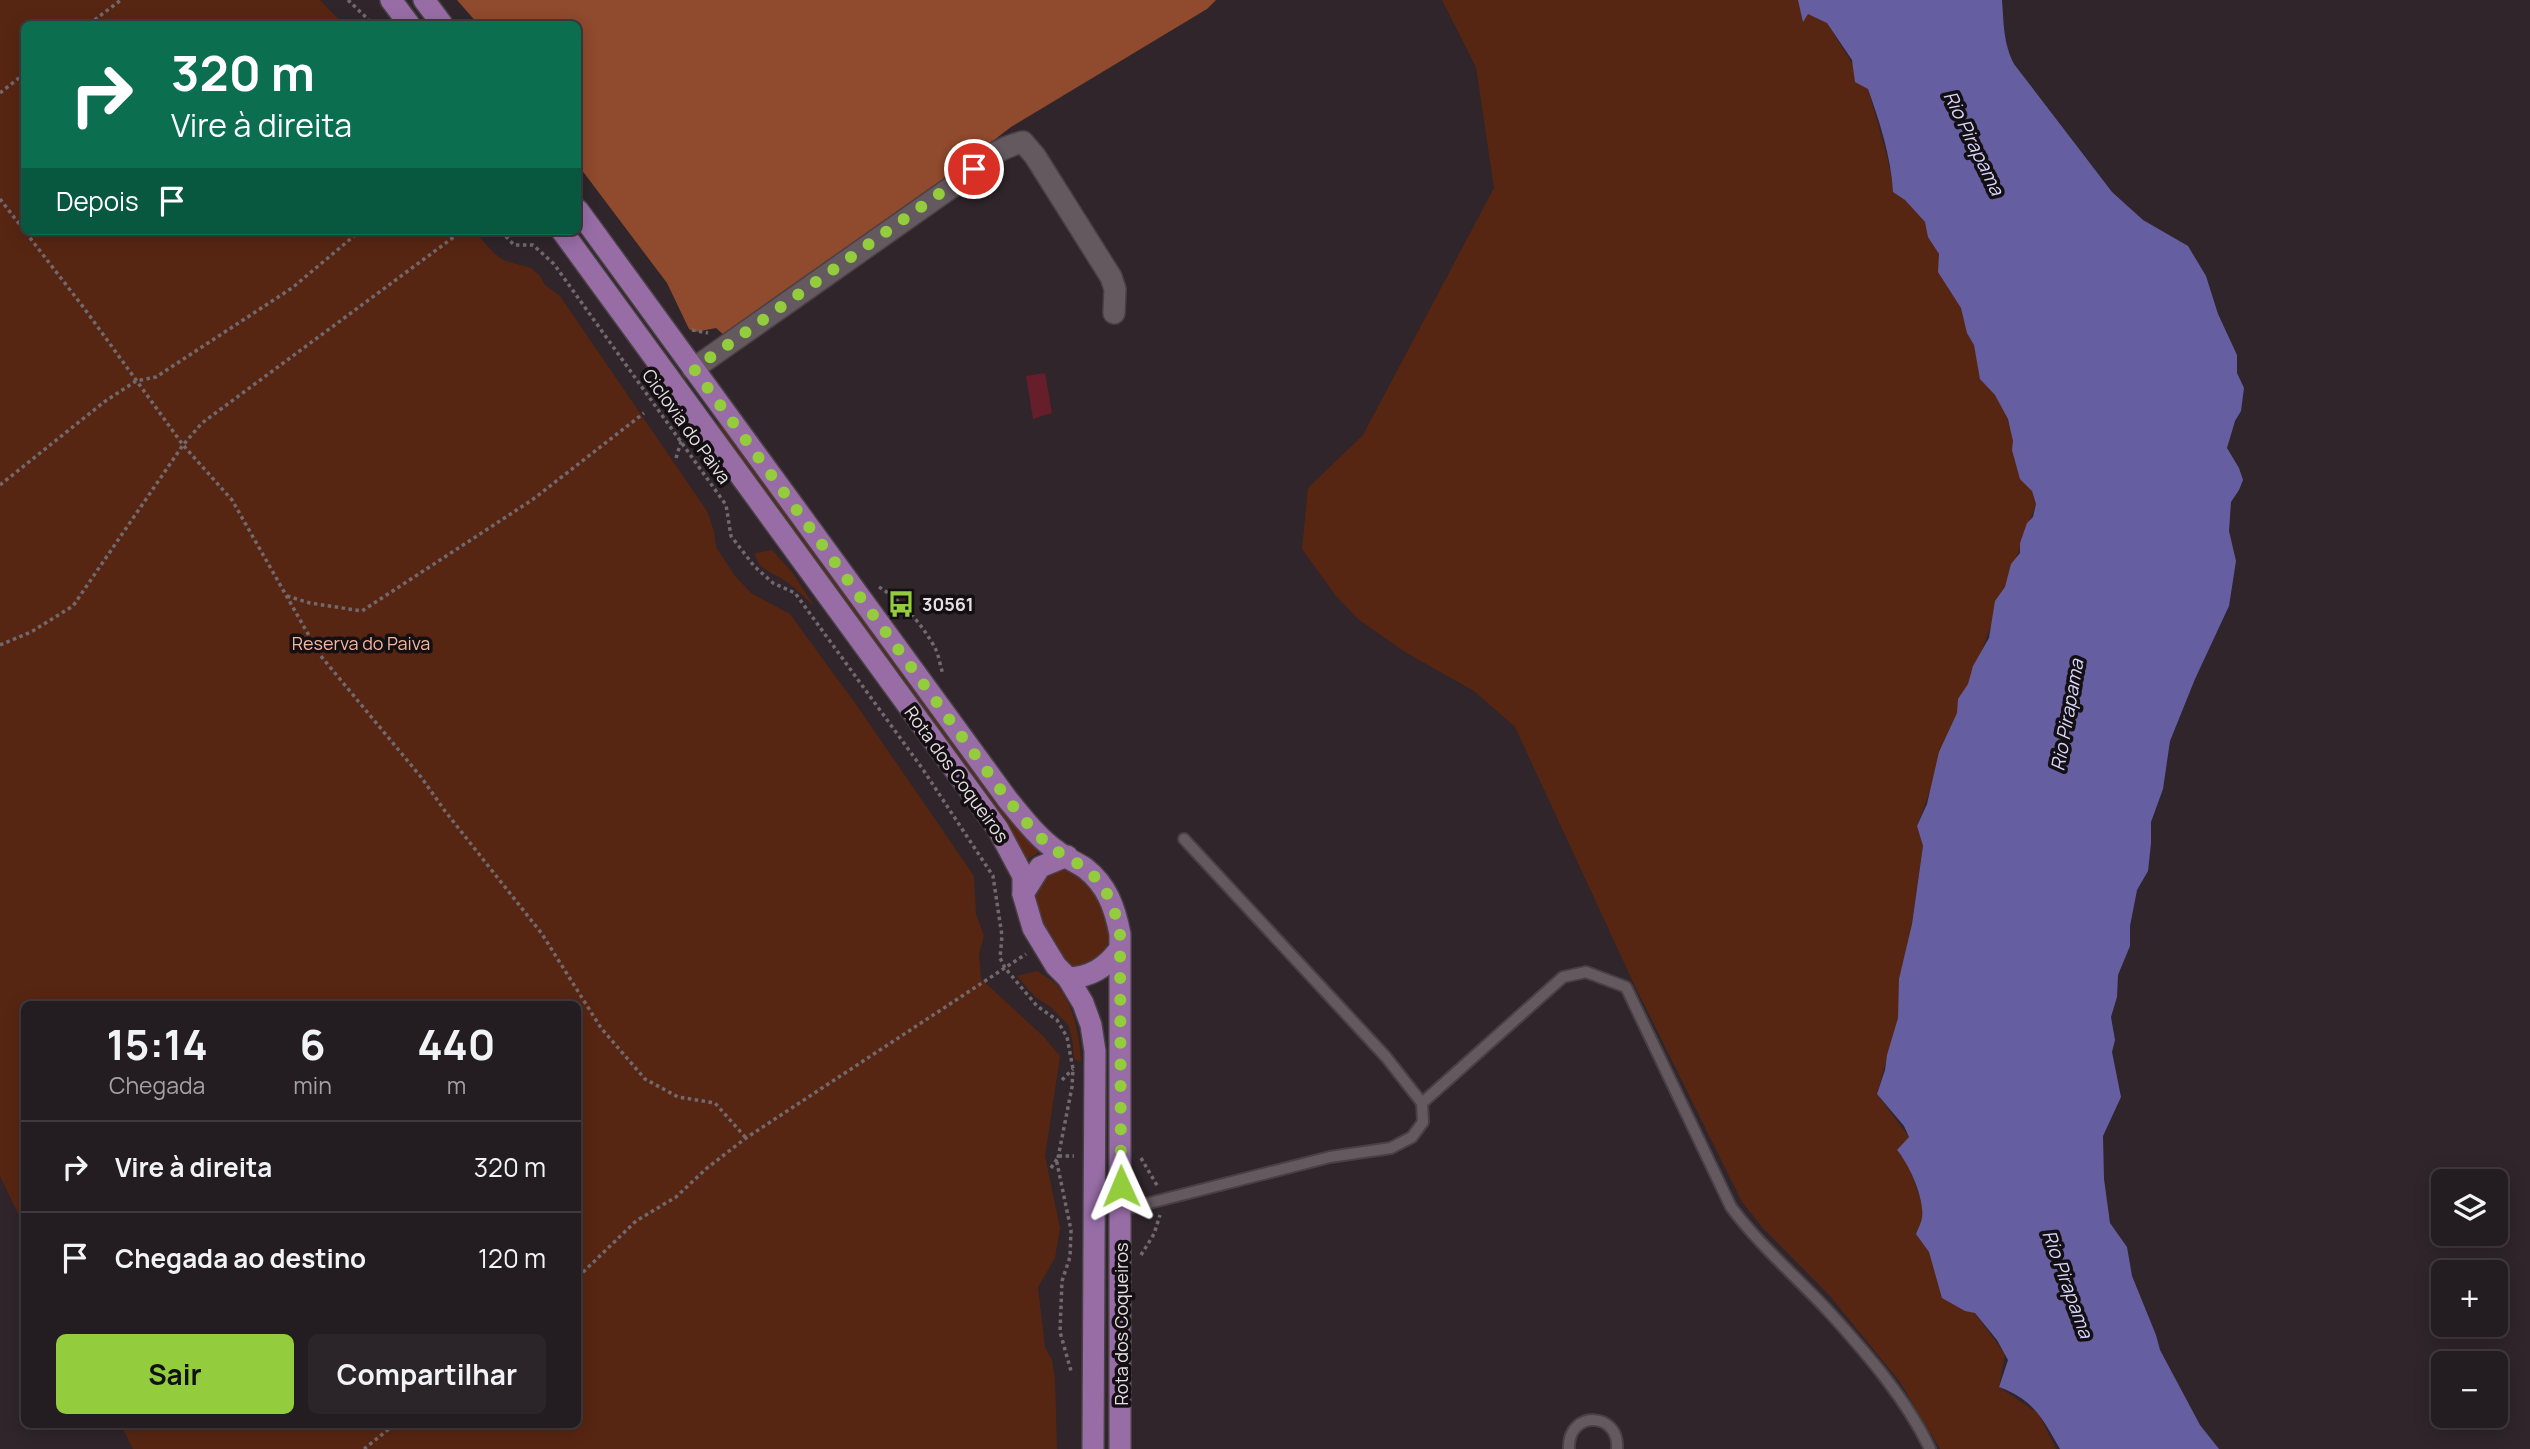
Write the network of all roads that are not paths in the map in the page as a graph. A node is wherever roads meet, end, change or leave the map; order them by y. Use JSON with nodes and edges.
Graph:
{"nodes":[{"id":1,"x":391,"y":0,"type":"edge"},
{"id":2,"x":424,"y":0,"type":"edge"},
{"id":3,"x":407,"y":21,"type":"edge"},
{"id":4,"x":440,"y":21,"type":"edge"},
{"id":5,"x":581,"y":214,"type":"edge"},
{"id":6,"x":565,"y":235,"type":"edge"},
{"id":7,"x":1114,"y":313,"type":"dead end"},
{"id":8,"x":694,"y":369,"type":"junction"},
{"id":9,"x":1185,"y":839,"type":"dead end"},
{"id":10,"x":1067,"y":856,"type":"junction"},
{"id":11,"x":1023,"y":894,"type":"junction"},
{"id":12,"x":1119,"y":950,"type":"junction"},
{"id":13,"x":1068,"y":978,"type":"junction"},
{"id":14,"x":1422,"y":1103,"type":"junction"},
{"id":15,"x":1122,"y":1210,"type":"junction"},
{"id":16,"x":1620,"y":1447,"type":"edge"},
{"id":17,"x":1093,"y":1449,"type":"edge"},
{"id":18,"x":1121,"y":1449,"type":"edge"},
{"id":19,"x":1569,"y":1449,"type":"edge"},
{"id":20,"x":1930,"y":1449,"type":"edge"}],
"edges":[{"from":1,"to":3,"type":"main road"},
{"from":2,"to":4,"type":"main road"},
{"from":5,"to":8,"type":"main road","name":"Rota dos Coqueiros"},
{"from":6,"to":11,"type":"main road","name":"Rota dos Coqueiros"},
{"from":7,"to":8,"type":"street"},
{"from":8,"to":10,"type":"main road","name":"Rota dos Coqueiros"},
{"from":9,"to":14,"type":"lane"},
{"from":10,"to":11,"type":"main road"},
{"from":10,"to":12,"type":"main road","name":"Rota dos Coqueiros"},
{"from":11,"to":13,"type":"main road","name":"Rota dos Coqueiros"},
{"from":12,"to":13,"type":"main road"},
{"from":12,"to":15,"type":"main road","name":"Rota dos Coqueiros"},
{"from":13,"to":17,"type":"main road","name":"Rota dos Coqueiros"},
{"from":14,"to":15,"type":"lane"},
{"from":14,"to":20,"type":"lane"},
{"from":15,"to":18,"type":"main road","name":"Rota dos Coqueiros"},
{"from":16,"to":19,"type":"lane"}]}
